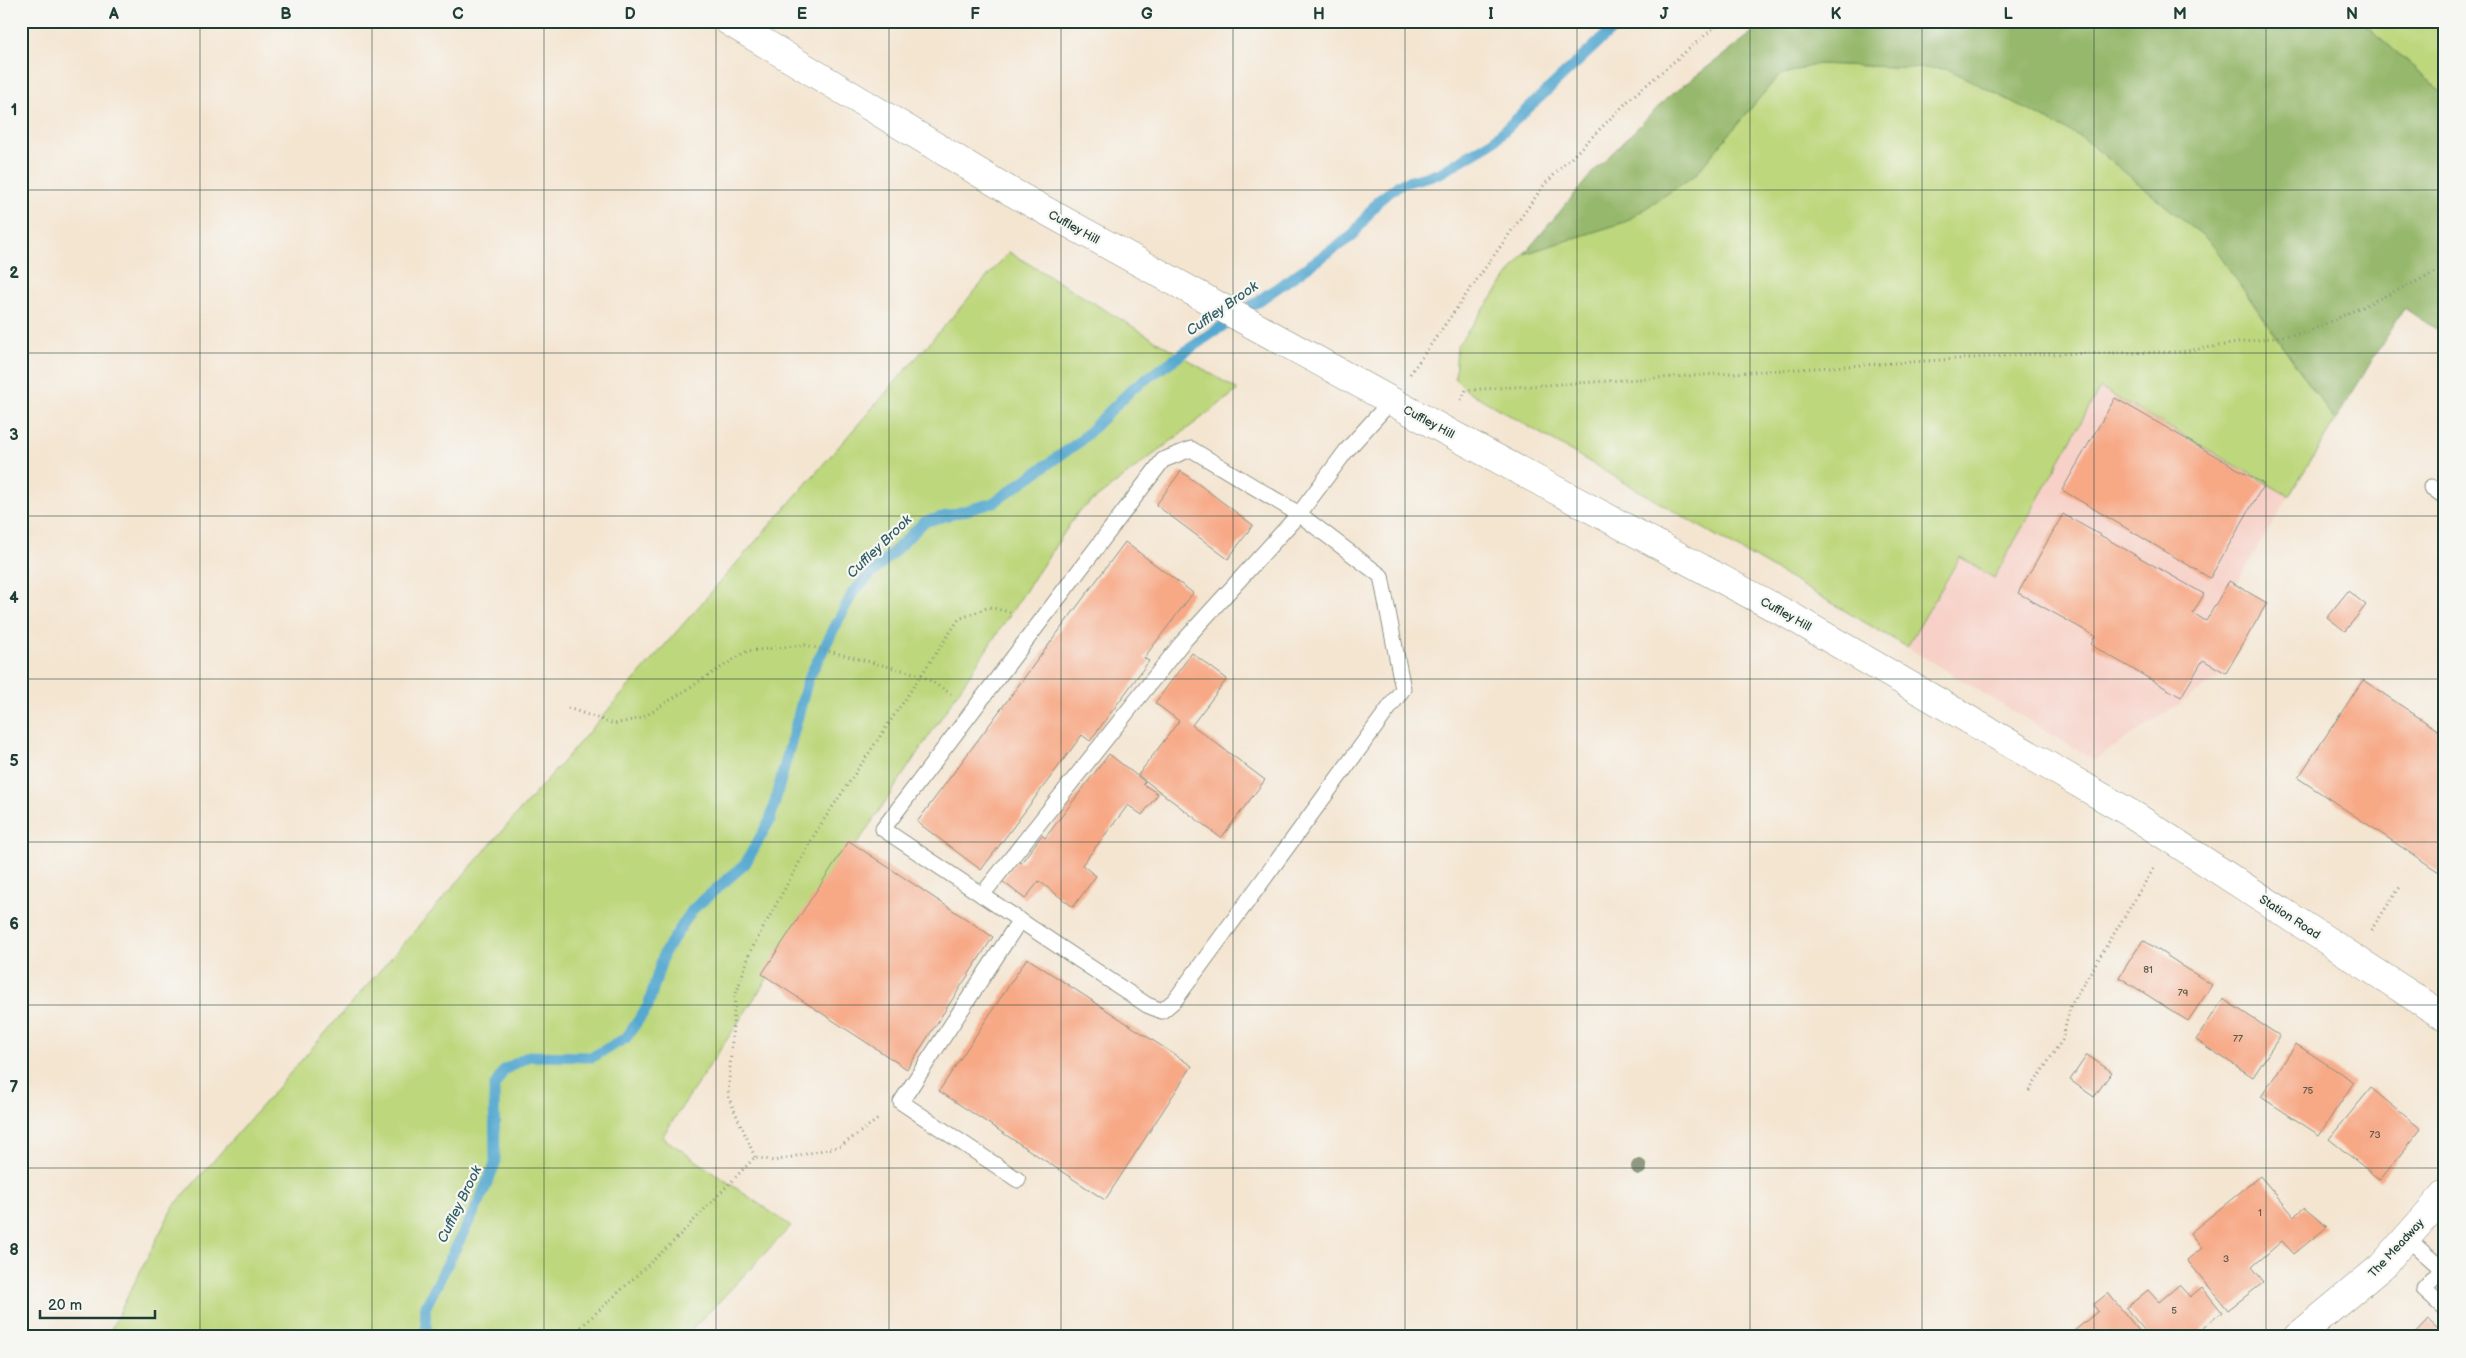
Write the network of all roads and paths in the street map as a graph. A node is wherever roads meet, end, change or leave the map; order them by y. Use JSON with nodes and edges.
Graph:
{"nodes":[{"id":1,"x":728,"y":21,"type":"edge"},
{"id":2,"x":1722,"y":21,"type":"edge"},
{"id":3,"x":2445,"y":268,"type":"edge"},
{"id":4,"x":1390,"y":401,"type":"junction"},
{"id":5,"x":1444,"y":430,"type":"junction"},
{"id":6,"x":2431,"y":487,"type":"dead end"},
{"id":7,"x":2445,"y":497,"type":"edge"},
{"id":8,"x":1299,"y":514,"type":"junction"},
{"id":9,"x":1042,"y":620,"type":"junction"},
{"id":10,"x":922,"y":676,"type":"junction"},
{"id":11,"x":568,"y":708,"type":"dead end"},
{"id":12,"x":974,"y":709,"type":"junction"},
{"id":13,"x":2134,"y":816,"type":"joint"},
{"id":14,"x":2171,"y":840,"type":"junction"},
{"id":15,"x":2400,"y":887,"type":"dead end"},
{"id":16,"x":982,"y":895,"type":"junction"},
{"id":17,"x":1020,"y":920,"type":"junction"},
{"id":18,"x":2352,"y":957,"type":"junction"},
{"id":19,"x":2445,"y":1017,"type":"edge"},
{"id":20,"x":2030,"y":1091,"type":"dead end"},
{"id":21,"x":901,"y":1102,"type":"junction"},
{"id":22,"x":755,"y":1157,"type":"junction"},
{"id":23,"x":1018,"y":1180,"type":"dead end"},
{"id":24,"x":2445,"y":1194,"type":"edge"},
{"id":25,"x":2407,"y":1238,"type":"junction"},
{"id":26,"x":2444,"y":1267,"type":"edge"},
{"id":27,"x":2445,"y":1308,"type":"edge"},
{"id":28,"x":570,"y":1337,"type":"edge"},
{"id":29,"x":2297,"y":1337,"type":"edge"}],
"edges":[{"from":1,"to":4,"type":"main road","name":"Cuffley Hill"},
{"from":2,"to":4,"type":"path"},
{"from":3,"to":5,"type":"path"},
{"from":4,"to":5,"type":"main road","name":"Cuffley Hill"},
{"from":4,"to":8,"type":"lane"},
{"from":5,"to":13,"type":"main road","name":"Cuffley Hill"},
{"from":6,"to":7,"type":"lane"},
{"from":8,"to":9,"type":"lane"},
{"from":8,"to":16,"type":"lane"},
{"from":8,"to":17,"type":"lane"},
{"from":9,"to":10,"type":"path"},
{"from":9,"to":12,"type":"lane"},
{"from":10,"to":11,"type":"path"},
{"from":10,"to":12,"type":"path"},
{"from":10,"to":22,"type":"path"},
{"from":12,"to":16,"type":"lane"},
{"from":13,"to":14,"type":"main road","name":"Station Road"},
{"from":14,"to":18,"type":"main road","name":"Station Road"},
{"from":14,"to":20,"type":"path"},
{"from":15,"to":18,"type":"path"},
{"from":16,"to":17,"type":"lane"},
{"from":17,"to":21,"type":"lane"},
{"from":18,"to":19,"type":"main road","name":"Station Road"},
{"from":21,"to":22,"type":"path"},
{"from":21,"to":23,"type":"lane"},
{"from":22,"to":28,"type":"path"},
{"from":24,"to":25,"type":"main road","name":"The Meadway"},
{"from":25,"to":26,"type":"lane"},
{"from":25,"to":29,"type":"main road","name":"The Meadway"},
{"from":26,"to":27,"type":"lane"}]}
